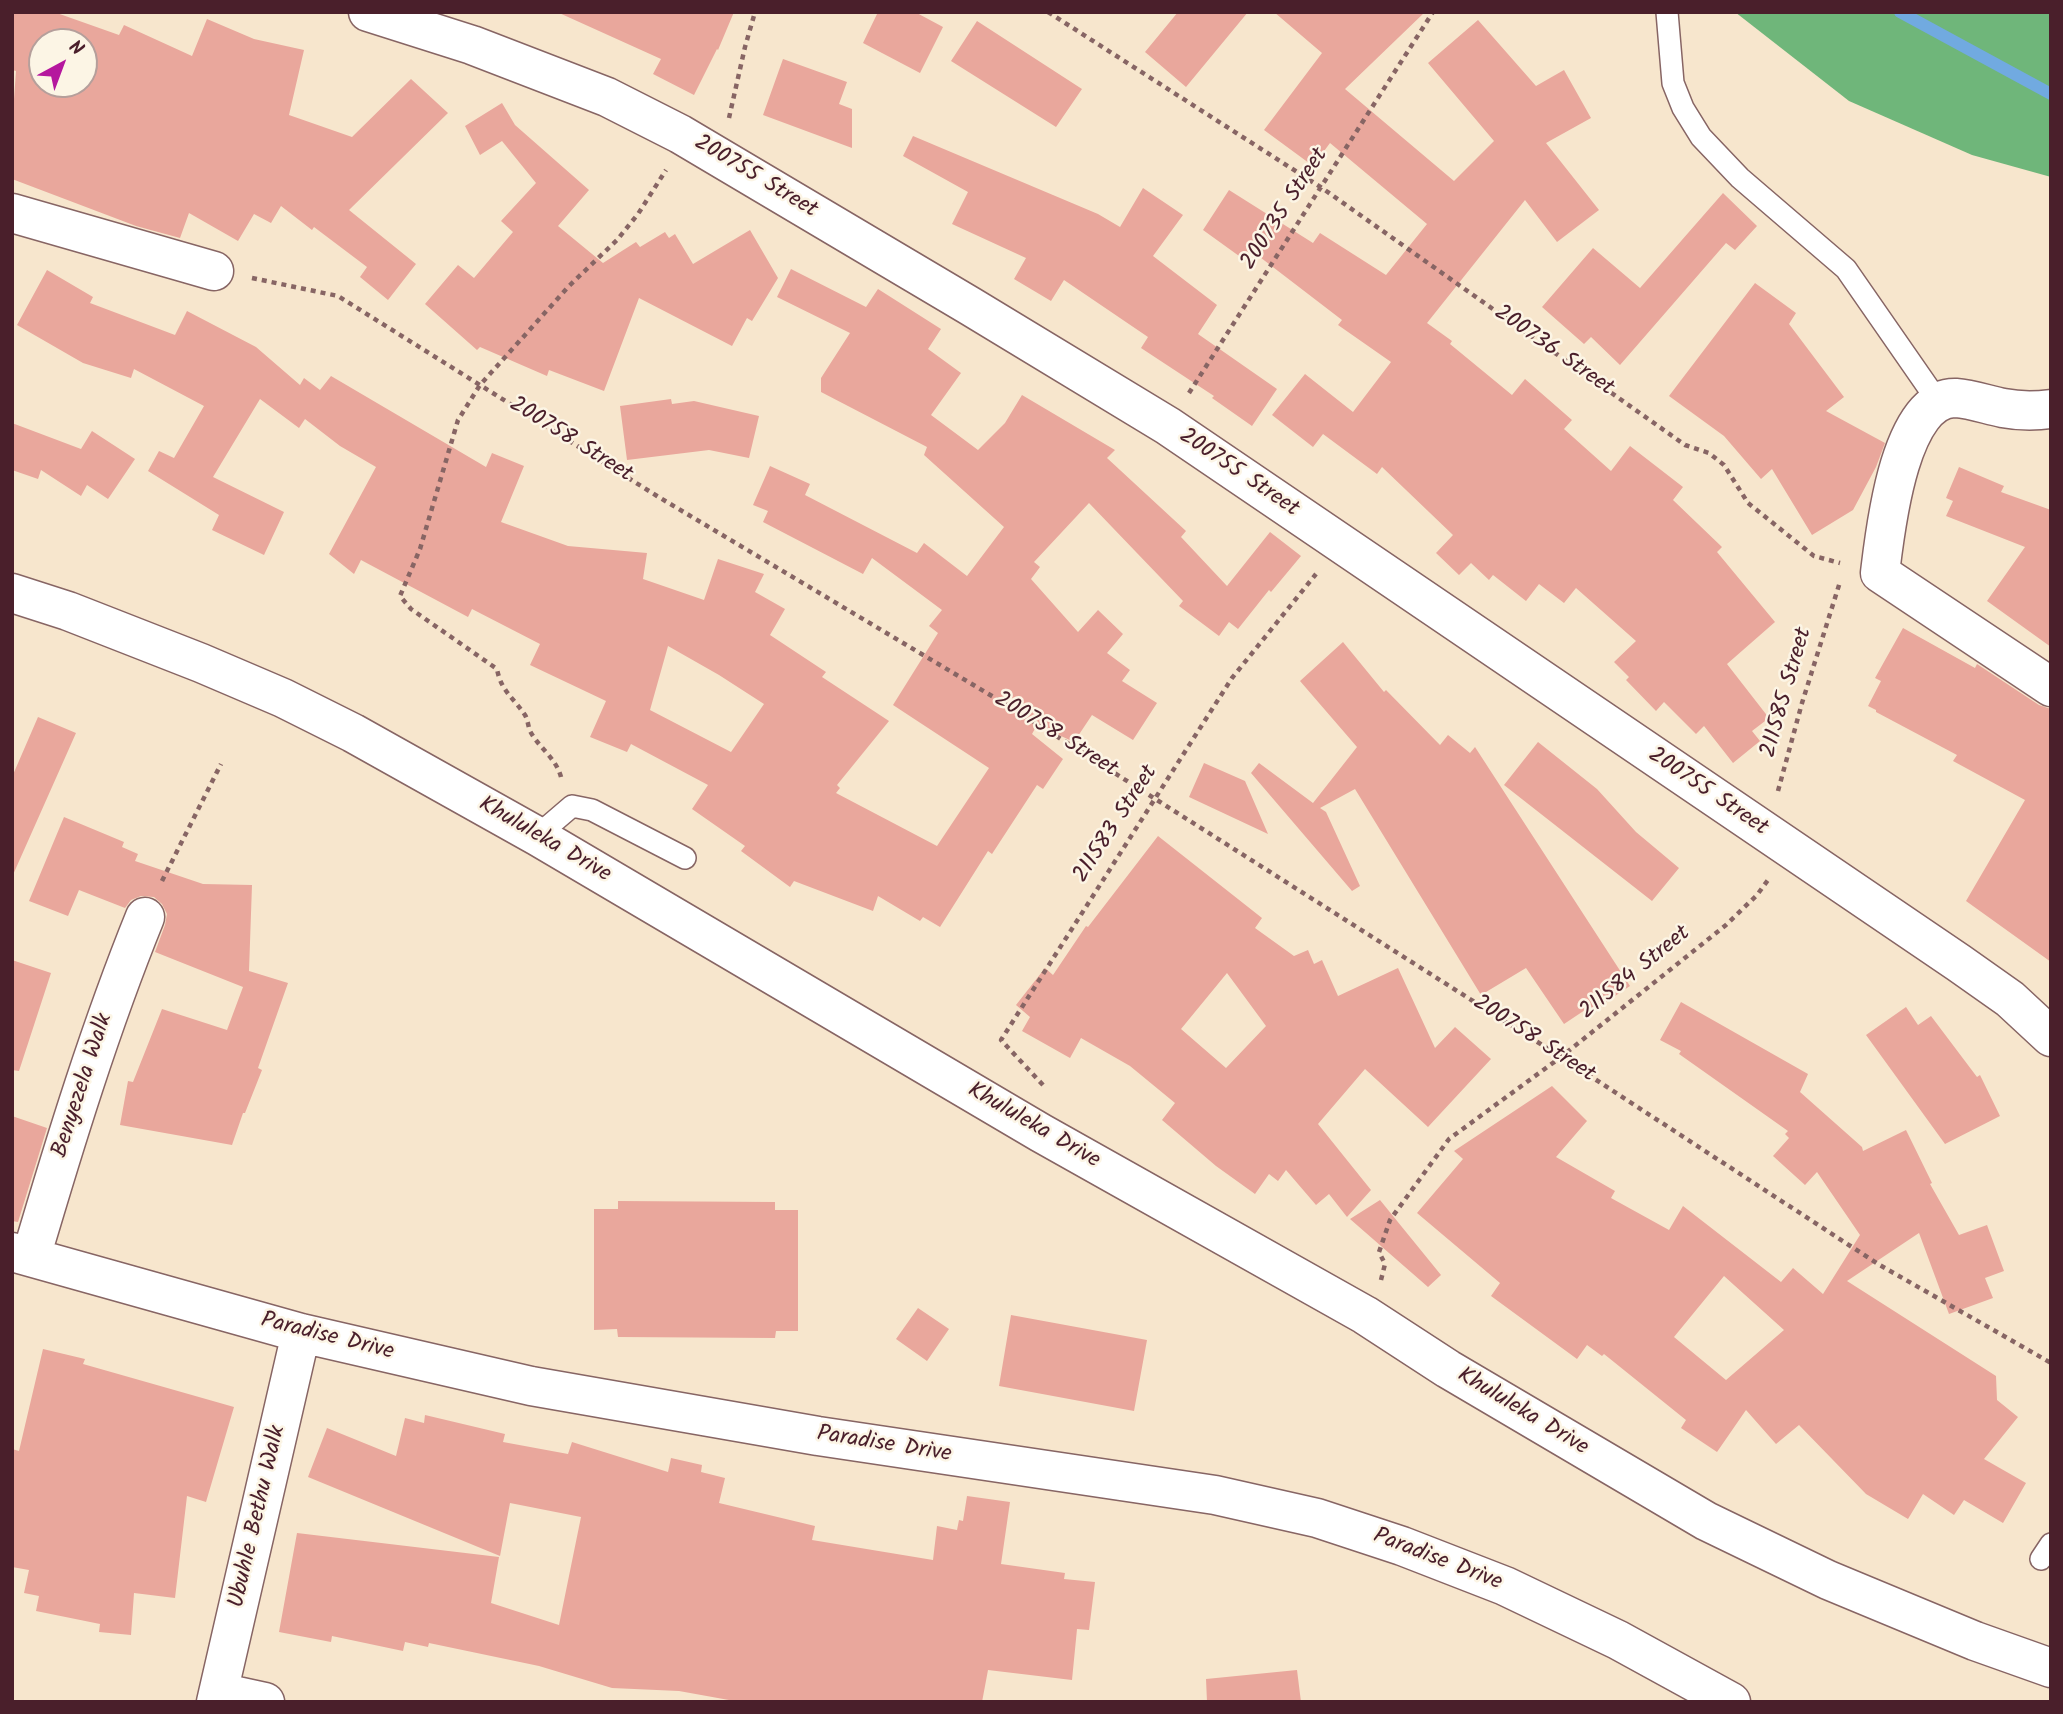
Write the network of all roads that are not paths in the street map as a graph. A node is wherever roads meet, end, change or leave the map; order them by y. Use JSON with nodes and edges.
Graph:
{"nodes":[{"id":1,"x":368,"y":12,"type":"edge"},
{"id":2,"x":1667,"y":12,"type":"edge"},
{"id":3,"x":12,"y":213,"type":"edge"},
{"id":4,"x":214,"y":271,"type":"road end"},
{"id":5,"x":1939,"y":403,"type":"junction"},
{"id":6,"x":2051,"y":409,"type":"edge"},
{"id":7,"x":12,"y":593,"type":"edge"},
{"id":8,"x":2051,"y":687,"type":"edge"},
{"id":9,"x":537,"y":836,"type":"junction"},
{"id":10,"x":685,"y":858,"type":"dead end"},
{"id":11,"x":145,"y":917,"type":"road end"},
{"id":12,"x":2051,"y":1037,"type":"edge"},
{"id":13,"x":18,"y":1254,"type":"edge"},
{"id":14,"x":301,"y":1333,"type":"junction"},
{"id":15,"x":2051,"y":1668,"type":"edge"},
{"id":16,"x":217,"y":1697,"type":"edge"},
{"id":17,"x":265,"y":1702,"type":"edge"},
{"id":18,"x":1731,"y":1702,"type":"edge"}],
"edges":[{"from":1,"to":12,"type":"street","name":"200755 Street"},
{"from":2,"to":5,"type":"lane"},
{"from":3,"to":4,"type":"street"},
{"from":5,"to":6,"type":"street"},
{"from":5,"to":8,"type":"street"},
{"from":7,"to":9,"type":"street","name":"Khululeka Drive"},
{"from":9,"to":10,"type":"lane"},
{"from":9,"to":15,"type":"street","name":"Khululeka Drive"},
{"from":11,"to":13,"type":"street","name":"Benyezela Walk"},
{"from":13,"to":14,"type":"street","name":"Paradise Drive"},
{"from":14,"to":16,"type":"street","name":"Ubuhle Bethu Walk"},
{"from":14,"to":18,"type":"street","name":"Paradise Drive"},
{"from":16,"to":17,"type":"street"}]}
